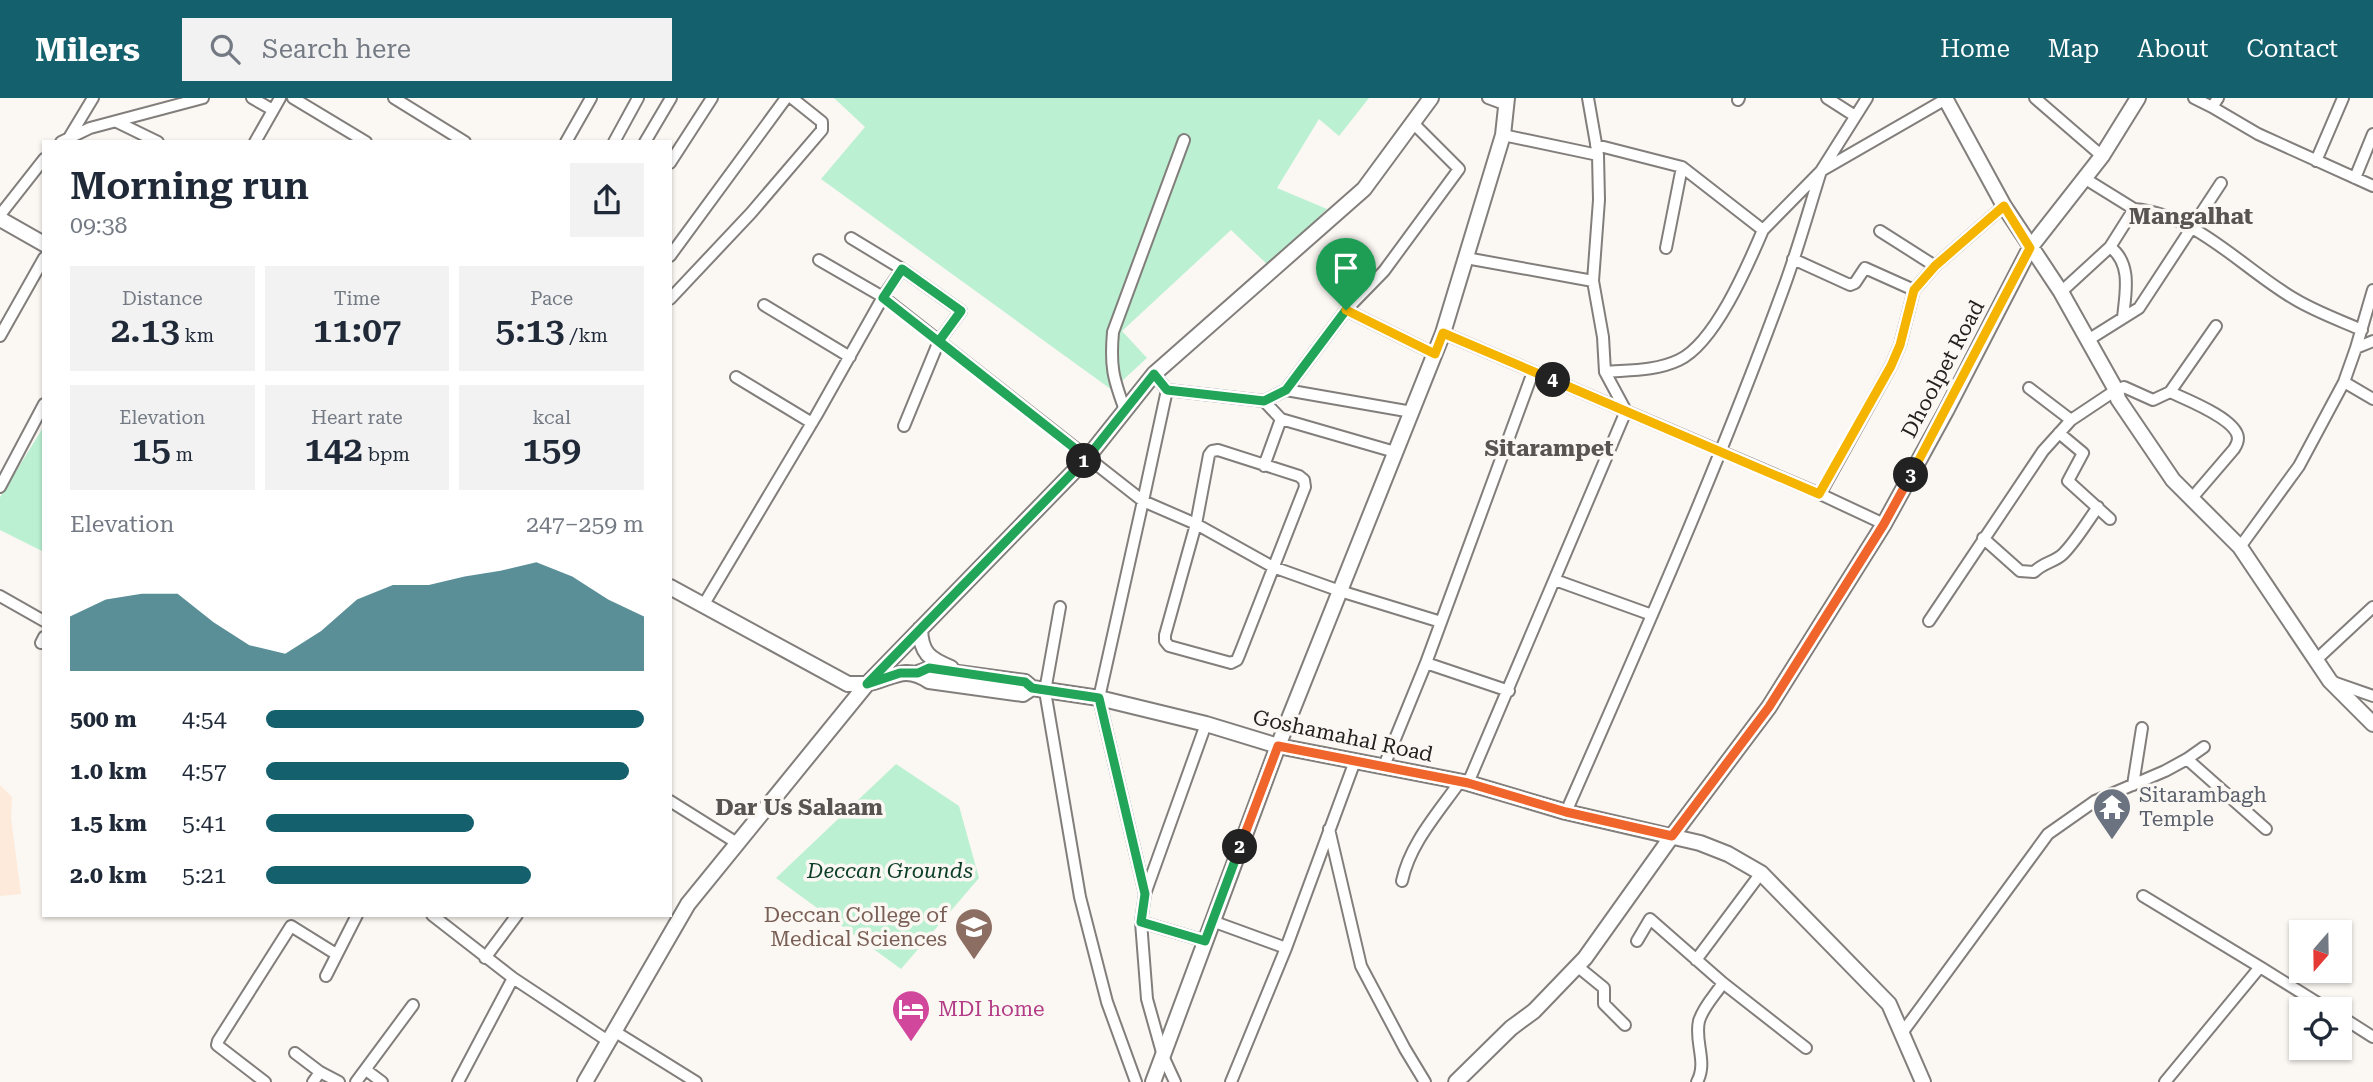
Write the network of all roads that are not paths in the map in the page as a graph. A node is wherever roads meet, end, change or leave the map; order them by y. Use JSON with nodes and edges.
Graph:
{"nodes":[{"id":1,"x":93,"y":98,"type":"edge"},
{"id":2,"x":203,"y":98,"type":"edge"},
{"id":3,"x":252,"y":98,"type":"edge"},
{"id":4,"x":280,"y":98,"type":"edge"},
{"id":5,"x":293,"y":98,"type":"edge"},
{"id":6,"x":394,"y":98,"type":"edge"},
{"id":7,"x":591,"y":98,"type":"edge"},
{"id":8,"x":638,"y":98,"type":"edge"},
{"id":9,"x":671,"y":98,"type":"edge"},
{"id":10,"x":712,"y":98,"type":"edge"},
{"id":11,"x":786,"y":98,"type":"edge"},
{"id":12,"x":792,"y":98,"type":"edge"},
{"id":13,"x":1431,"y":98,"type":"edge"},
{"id":14,"x":1488,"y":98,"type":"edge"},
{"id":15,"x":1588,"y":98,"type":"edge"},
{"id":16,"x":1827,"y":98,"type":"edge"},
{"id":17,"x":1867,"y":98,"type":"edge"},
{"id":18,"x":1946,"y":98,"type":"edge"},
{"id":19,"x":2035,"y":98,"type":"edge"},
{"id":20,"x":2138,"y":98,"type":"edge"},
{"id":21,"x":2194,"y":98,"type":"edge"},
{"id":22,"x":2343,"y":98,"type":"edge"},
{"id":23,"x":1507,"y":102,"type":"edge"},
{"id":24,"x":2215,"y":102,"type":"edge"},
{"id":25,"x":273,"y":110,"type":"junction"},
{"id":26,"x":1855,"y":116,"type":"junction"},
{"id":27,"x":117,"y":122,"type":"junction"},
{"id":28,"x":1413,"y":123,"type":"junction"},
{"id":29,"x":2373,"y":134,"type":"edge"},
{"id":30,"x":1503,"y":135,"type":"junction"},
{"id":31,"x":65,"y":139,"type":"edge"},
{"id":32,"x":1184,"y":139,"type":"dead end"},
{"id":33,"x":154,"y":140,"type":"edge"},
{"id":34,"x":256,"y":140,"type":"edge"},
{"id":35,"x":363,"y":140,"type":"edge"},
{"id":36,"x":462,"y":140,"type":"edge"},
{"id":37,"x":567,"y":140,"type":"edge"},
{"id":38,"x":615,"y":140,"type":"edge"},
{"id":39,"x":646,"y":140,"type":"edge"},
{"id":40,"x":1597,"y":150,"type":"junction"},
{"id":41,"x":2102,"y":156,"type":"junction"},
{"id":42,"x":672,"y":160,"type":"edge"},
{"id":43,"x":2316,"y":161,"type":"junction"},
{"id":44,"x":42,"y":162,"type":"edge"},
{"id":45,"x":1682,"y":167,"type":"junction"},
{"id":46,"x":1821,"y":171,"type":"junction"},
{"id":47,"x":2084,"y":178,"type":"junction"},
{"id":48,"x":2355,"y":178,"type":"junction"},
{"id":49,"x":2221,"y":183,"type":"dead end"},
{"id":50,"x":2373,"y":186,"type":"edge"},
{"id":51,"x":2004,"y":206,"type":"junction"},
{"id":52,"x":2134,"y":209,"type":"junction"},
{"id":53,"x":0,"y":217,"type":"edge"},
{"id":54,"x":2192,"y":228,"type":"junction"},
{"id":55,"x":1763,"y":229,"type":"junction"},
{"id":56,"x":1880,"y":231,"type":"dead end"},
{"id":57,"x":851,"y":238,"type":"dead end"},
{"id":58,"x":42,"y":243,"type":"edge"},
{"id":59,"x":2110,"y":247,"type":"junction"},
{"id":60,"x":1666,"y":248,"type":"dead end"},
{"id":61,"x":2030,"y":248,"type":"junction"},
{"id":62,"x":672,"y":253,"type":"edge"},
{"id":63,"x":1466,"y":258,"type":"junction"},
{"id":64,"x":819,"y":260,"type":"dead end"},
{"id":65,"x":1793,"y":260,"type":"junction"},
{"id":66,"x":42,"y":262,"type":"edge"},
{"id":67,"x":1935,"y":266,"type":"junction"},
{"id":68,"x":902,"y":269,"type":"junction"},
{"id":69,"x":1593,"y":281,"type":"junction"},
{"id":70,"x":1914,"y":290,"type":"junction"},
{"id":71,"x":2373,"y":290,"type":"edge"},
{"id":72,"x":2061,"y":292,"type":"junction"},
{"id":73,"x":672,"y":297,"type":"edge"},
{"id":74,"x":883,"y":298,"type":"junction"},
{"id":75,"x":764,"y":305,"type":"dead end"},
{"id":76,"x":1346,"y":310,"type":"junction"},
{"id":77,"x":2123,"y":318,"type":"junction"},
{"id":78,"x":2216,"y":326,"type":"dead end"},
{"id":79,"x":2362,"y":330,"type":"junction"},
{"id":80,"x":1443,"y":333,"type":"junction"},
{"id":81,"x":0,"y":335,"type":"edge"},
{"id":82,"x":2088,"y":340,"type":"junction"},
{"id":83,"x":939,"y":341,"type":"junction"},
{"id":84,"x":2373,"y":341,"type":"edge"},
{"id":85,"x":2356,"y":348,"type":"junction"},
{"id":86,"x":1435,"y":354,"type":"junction"},
{"id":87,"x":849,"y":357,"type":"junction"},
{"id":88,"x":1533,"y":372,"type":"junction"},
{"id":89,"x":1605,"y":372,"type":"junction"},
{"id":90,"x":1154,"y":374,"type":"junction"},
{"id":91,"x":736,"y":377,"type":"dead end"},
{"id":92,"x":2344,"y":382,"type":"junction"},
{"id":93,"x":2029,"y":388,"type":"dead end"},
{"id":94,"x":1167,"y":390,"type":"junction"},
{"id":95,"x":1286,"y":390,"type":"junction"},
{"id":96,"x":2116,"y":390,"type":"junction"},
{"id":97,"x":2170,"y":392,"type":"junction"},
{"id":98,"x":2373,"y":400,"type":"edge"},
{"id":99,"x":1264,"y":401,"type":"junction"},
{"id":100,"x":42,"y":408,"type":"edge"},
{"id":101,"x":1125,"y":410,"type":"junction"},
{"id":102,"x":1626,"y":411,"type":"junction"},
{"id":103,"x":1412,"y":412,"type":"junction"},
{"id":104,"x":1281,"y":419,"type":"junction"},
{"id":105,"x":2071,"y":420,"type":"junction"},
{"id":106,"x":812,"y":423,"type":"junction"},
{"id":107,"x":904,"y":426,"type":"dead end"},
{"id":108,"x":2059,"y":433,"type":"junction"},
{"id":109,"x":1395,"y":452,"type":"junction"},
{"id":110,"x":1720,"y":452,"type":"junction"},
{"id":111,"x":1087,"y":458,"type":"junction"},
{"id":112,"x":1264,"y":466,"type":"junction"},
{"id":113,"x":0,"y":487,"type":"edge"},
{"id":114,"x":1819,"y":494,"type":"junction"},
{"id":115,"x":2192,"y":498,"type":"junction"},
{"id":116,"x":1143,"y":501,"type":"junction"},
{"id":117,"x":2098,"y":507,"type":"junction"},
{"id":118,"x":2110,"y":519,"type":"dead end"},
{"id":119,"x":1196,"y":524,"type":"junction"},
{"id":120,"x":1884,"y":524,"type":"junction"},
{"id":121,"x":1983,"y":538,"type":"junction"},
{"id":122,"x":2241,"y":547,"type":"junction"},
{"id":123,"x":1273,"y":567,"type":"junction"},
{"id":124,"x":1555,"y":580,"type":"junction"},
{"id":125,"x":672,"y":588,"type":"edge"},
{"id":126,"x":1340,"y":591,"type":"junction"},
{"id":127,"x":0,"y":596,"type":"edge"},
{"id":128,"x":704,"y":604,"type":"junction"},
{"id":129,"x":1060,"y":607,"type":"dead end"},
{"id":130,"x":2373,"y":607,"type":"edge"},
{"id":131,"x":1652,"y":615,"type":"junction"},
{"id":132,"x":42,"y":620,"type":"edge"},
{"id":133,"x":1929,"y":621,"type":"dead end"},
{"id":134,"x":1441,"y":622,"type":"junction"},
{"id":135,"x":919,"y":629,"type":"junction"},
{"id":136,"x":2317,"y":659,"type":"junction"},
{"id":137,"x":1426,"y":663,"type":"junction"},
{"id":138,"x":918,"y":673,"type":"junction"},
{"id":139,"x":967,"y":674,"type":"junction"},
{"id":140,"x":2330,"y":681,"type":"junction"},
{"id":141,"x":867,"y":684,"type":"junction"},
{"id":142,"x":1039,"y":689,"type":"junction"},
{"id":143,"x":1508,"y":691,"type":"junction"},
{"id":144,"x":2373,"y":695,"type":"edge"},
{"id":145,"x":1099,"y":698,"type":"junction"},
{"id":146,"x":1206,"y":724,"type":"junction"},
{"id":147,"x":2373,"y":724,"type":"edge"},
{"id":148,"x":2142,"y":728,"type":"dead end"},
{"id":149,"x":1278,"y":746,"type":"junction"},
{"id":150,"x":2204,"y":747,"type":"dead end"},
{"id":151,"x":2187,"y":760,"type":"junction"},
{"id":152,"x":1355,"y":761,"type":"junction"},
{"id":153,"x":1384,"y":766,"type":"junction"},
{"id":154,"x":1463,"y":783,"type":"junction"},
{"id":155,"x":2133,"y":785,"type":"junction"},
{"id":156,"x":672,"y":802,"type":"edge"},
{"id":157,"x":1566,"y":812,"type":"junction"},
{"id":158,"x":1329,"y":829,"type":"junction"},
{"id":159,"x":2266,"y":829,"type":"dead end"},
{"id":160,"x":1672,"y":836,"type":"junction"},
{"id":161,"x":737,"y":843,"type":"junction"},
{"id":162,"x":1761,"y":873,"type":"junction"},
{"id":163,"x":1402,"y":881,"type":"dead end"},
{"id":164,"x":1145,"y":894,"type":"junction"},
{"id":165,"x":2143,"y":896,"type":"dead end"},
{"id":166,"x":297,"y":917,"type":"edge"},
{"id":167,"x":356,"y":917,"type":"edge"},
{"id":168,"x":434,"y":917,"type":"edge"},
{"id":169,"x":516,"y":917,"type":"edge"},
{"id":170,"x":1212,"y":921,"type":"junction"},
{"id":171,"x":1141,"y":922,"type":"junction"},
{"id":172,"x":291,"y":926,"type":"junction"},
{"id":173,"x":1205,"y":941,"type":"junction"},
{"id":174,"x":1637,"y":941,"type":"dead end"},
{"id":175,"x":1286,"y":948,"type":"junction"},
{"id":176,"x":336,"y":954,"type":"junction"},
{"id":177,"x":485,"y":958,"type":"junction"},
{"id":178,"x":1696,"y":960,"type":"junction"},
{"id":179,"x":1577,"y":966,"type":"junction"},
{"id":180,"x":2260,"y":967,"type":"junction"},
{"id":181,"x":326,"y":976,"type":"dead end"},
{"id":182,"x":513,"y":978,"type":"junction"},
{"id":183,"x":1723,"y":983,"type":"junction"},
{"id":184,"x":2308,"y":997,"type":"edge"},
{"id":185,"x":413,"y":1005,"type":"dead end"},
{"id":186,"x":2352,"y":1024,"type":"edge"},
{"id":187,"x":1625,"y":1025,"type":"dead end"},
{"id":188,"x":1902,"y":1033,"type":"junction"},
{"id":189,"x":611,"y":1036,"type":"junction"},
{"id":190,"x":2373,"y":1037,"type":"edge"},
{"id":191,"x":1806,"y":1048,"type":"dead end"},
{"id":192,"x":295,"y":1054,"type":"dead end"},
{"id":193,"x":1163,"y":1056,"type":"junction"},
{"id":194,"x":366,"y":1070,"type":"junction"},
{"id":195,"x":320,"y":1072,"type":"junction"},
{"id":196,"x":265,"y":1082,"type":"edge"},
{"id":197,"x":313,"y":1082,"type":"edge"},
{"id":198,"x":339,"y":1082,"type":"edge"},
{"id":199,"x":356,"y":1082,"type":"edge"},
{"id":200,"x":382,"y":1082,"type":"edge"},
{"id":201,"x":458,"y":1082,"type":"edge"},
{"id":202,"x":585,"y":1082,"type":"edge"},
{"id":203,"x":696,"y":1082,"type":"edge"},
{"id":204,"x":1136,"y":1082,"type":"edge"},
{"id":205,"x":1153,"y":1082,"type":"edge"},
{"id":206,"x":1175,"y":1082,"type":"edge"},
{"id":207,"x":1231,"y":1082,"type":"edge"},
{"id":208,"x":1425,"y":1082,"type":"edge"},
{"id":209,"x":1455,"y":1082,"type":"edge"},
{"id":210,"x":1697,"y":1082,"type":"edge"},
{"id":211,"x":1923,"y":1082,"type":"edge"},
{"id":212,"x":2165,"y":1082,"type":"edge"}],
"edges":[{"from":1,"to":31,"type":"street"},
{"from":2,"to":27,"type":"street"},
{"from":3,"to":25,"type":"street"},
{"from":4,"to":25,"type":"street"},
{"from":5,"to":35,"type":"street"},
{"from":6,"to":36,"type":"street"},
{"from":7,"to":37,"type":"street"},
{"from":8,"to":38,"type":"street"},
{"from":9,"to":39,"type":"street"},
{"from":10,"to":42,"type":"street"},
{"from":11,"to":62,"type":"street"},
{"from":12,"to":73,"type":"street"},
{"from":13,"to":28,"type":"street"},
{"from":14,"to":23,"type":"street"},
{"from":15,"to":40,"type":"street"},
{"from":16,"to":26,"type":"street"},
{"from":17,"to":26,"type":"street"},
{"from":18,"to":46,"type":"street"},
{"from":18,"to":51,"type":"street"},
{"from":19,"to":41,"type":"street"},
{"from":20,"to":41,"type":"street","name":"Dhoolpet Road"},
{"from":21,"to":24,"type":"street"},
{"from":22,"to":43,"type":"street"},
{"from":23,"to":30,"type":"street"},
{"from":24,"to":43,"type":"street"},
{"from":25,"to":34,"type":"street"},
{"from":26,"to":46,"type":"street"},
{"from":27,"to":31,"type":"street"},
{"from":27,"to":33,"type":"street"},
{"from":28,"to":76,"type":"street"},
{"from":28,"to":90,"type":"street"},
{"from":29,"to":48,"type":"street"},
{"from":30,"to":40,"type":"street"},
{"from":30,"to":63,"type":"street"},
{"from":32,"to":101,"type":"street"},
{"from":40,"to":45,"type":"street"},
{"from":40,"to":69,"type":"street"},
{"from":41,"to":47,"type":"street","name":"Dhoolpet Road"},
{"from":43,"to":48,"type":"street"},
{"from":44,"to":53,"type":"street"},
{"from":45,"to":55,"type":"street"},
{"from":45,"to":60,"type":"street"},
{"from":46,"to":55,"type":"street"},
{"from":46,"to":65,"type":"street"},
{"from":47,"to":52,"type":"street"},
{"from":47,"to":61,"type":"street","name":"Dhoolpet Road"},
{"from":48,"to":50,"type":"street"},
{"from":49,"to":54,"type":"street"},
{"from":51,"to":61,"type":"street"},
{"from":51,"to":67,"type":"street"},
{"from":52,"to":54,"type":"street"},
{"from":52,"to":59,"type":"street"},
{"from":53,"to":58,"type":"street"},
{"from":54,"to":77,"type":"street"},
{"from":54,"to":79,"type":"street"},
{"from":55,"to":89,"type":"street"},
{"from":56,"to":67,"type":"street"},
{"from":57,"to":68,"type":"street"},
{"from":59,"to":72,"type":"street"},
{"from":59,"to":77,"type":"street"},
{"from":61,"to":72,"type":"street"},
{"from":61,"to":120,"type":"street","name":"Dhoolpet Road"},
{"from":63,"to":69,"type":"street"},
{"from":63,"to":80,"type":"street"},
{"from":64,"to":74,"type":"street"},
{"from":65,"to":70,"type":"street"},
{"from":65,"to":110,"type":"street"},
{"from":66,"to":81,"type":"street"},
{"from":67,"to":70,"type":"street"},
{"from":68,"to":74,"type":"street"},
{"from":68,"to":83,"type":"street"},
{"from":69,"to":89,"type":"street"},
{"from":70,"to":114,"type":"street"},
{"from":71,"to":79,"type":"street"},
{"from":72,"to":82,"type":"street"},
{"from":74,"to":83,"type":"street"},
{"from":74,"to":87,"type":"street"},
{"from":75,"to":87,"type":"street"},
{"from":76,"to":86,"type":"street"},
{"from":76,"to":95,"type":"street"},
{"from":77,"to":82,"type":"street"},
{"from":78,"to":97,"type":"street"},
{"from":79,"to":85,"type":"street"},
{"from":80,"to":86,"type":"street"},
{"from":80,"to":88,"type":"street"},
{"from":82,"to":96,"type":"street"},
{"from":83,"to":107,"type":"street"},
{"from":83,"to":111,"type":"street"},
{"from":84,"to":85,"type":"street"},
{"from":85,"to":92,"type":"street"},
{"from":86,"to":103,"type":"street"},
{"from":87,"to":106,"type":"street"},
{"from":88,"to":102,"type":"street"},
{"from":88,"to":134,"type":"street"},
{"from":89,"to":102,"type":"street"},
{"from":90,"to":94,"type":"street"},
{"from":90,"to":101,"type":"street"},
{"from":91,"to":106,"type":"street"},
{"from":92,"to":98,"type":"street"},
{"from":92,"to":122,"type":"street"},
{"from":93,"to":105,"type":"street"},
{"from":94,"to":99,"type":"street"},
{"from":94,"to":116,"type":"street"},
{"from":95,"to":99,"type":"street"},
{"from":95,"to":103,"type":"street"},
{"from":96,"to":97,"type":"street"},
{"from":96,"to":105,"type":"street"},
{"from":96,"to":115,"type":"street"},
{"from":97,"to":115,"type":"street"},
{"from":99,"to":104,"type":"street"},
{"from":100,"to":113,"type":"street"},
{"from":101,"to":111,"type":"street"},
{"from":102,"to":110,"type":"street"},
{"from":102,"to":124,"type":"street"},
{"from":103,"to":109,"type":"street"},
{"from":104,"to":109,"type":"street"},
{"from":104,"to":112,"type":"street"},
{"from":105,"to":108,"type":"street"},
{"from":106,"to":128,"type":"street"},
{"from":108,"to":117,"type":"street"},
{"from":108,"to":121,"type":"street"},
{"from":109,"to":126,"type":"street"},
{"from":110,"to":114,"type":"street"},
{"from":110,"to":131,"type":"street"},
{"from":111,"to":116,"type":"street"},
{"from":111,"to":135,"type":"street"},
{"from":112,"to":119,"type":"street"},
{"from":112,"to":123,"type":"street"},
{"from":114,"to":120,"type":"street"},
{"from":115,"to":122,"type":"street"},
{"from":116,"to":119,"type":"street"},
{"from":116,"to":145,"type":"street"},
{"from":117,"to":118,"type":"street"},
{"from":117,"to":121,"type":"street"},
{"from":119,"to":123,"type":"street"},
{"from":119,"to":123,"type":"street"},
{"from":120,"to":160,"type":"street","name":"Dhoolpet Road"},
{"from":121,"to":133,"type":"street"},
{"from":122,"to":136,"type":"street"},
{"from":123,"to":126,"type":"street"},
{"from":124,"to":131,"type":"street"},
{"from":124,"to":143,"type":"street"},
{"from":125,"to":128,"type":"street"},
{"from":126,"to":134,"type":"street"},
{"from":126,"to":149,"type":"street"},
{"from":127,"to":132,"type":"street"},
{"from":128,"to":141,"type":"street"},
{"from":129,"to":142,"type":"street"},
{"from":130,"to":136,"type":"street"},
{"from":131,"to":157,"type":"street"},
{"from":134,"to":137,"type":"street"},
{"from":135,"to":139,"type":"street"},
{"from":135,"to":141,"type":"street"},
{"from":136,"to":140,"type":"street"},
{"from":137,"to":143,"type":"street"},
{"from":137,"to":153,"type":"street"},
{"from":138,"to":139,"type":"street"},
{"from":138,"to":141,"type":"street","name":"Goshamahal Road"},
{"from":138,"to":142,"type":"street","name":"Goshamahal Road"},
{"from":139,"to":142,"type":"street"},
{"from":140,"to":144,"type":"street"},
{"from":140,"to":147,"type":"street"},
{"from":141,"to":161,"type":"street"},
{"from":142,"to":145,"type":"street","name":"Goshamahal Road"},
{"from":142,"to":204,"type":"street"},
{"from":143,"to":154,"type":"street"},
{"from":145,"to":146,"type":"street","name":"Goshamahal Road"},
{"from":145,"to":164,"type":"street"},
{"from":146,"to":149,"type":"street","name":"Goshamahal Road"},
{"from":146,"to":164,"type":"street"},
{"from":148,"to":155,"type":"street"},
{"from":149,"to":152,"type":"street","name":"Goshamahal Road"},
{"from":149,"to":170,"type":"street"},
{"from":150,"to":151,"type":"street"},
{"from":151,"to":155,"type":"street"},
{"from":151,"to":159,"type":"street"},
{"from":152,"to":153,"type":"street","name":"Goshamahal Road"},
{"from":152,"to":158,"type":"street"},
{"from":153,"to":154,"type":"street","name":"Goshamahal Road"},
{"from":154,"to":157,"type":"street","name":"Goshamahal Road"},
{"from":154,"to":163,"type":"street"},
{"from":155,"to":188,"type":"street"},
{"from":156,"to":161,"type":"street"},
{"from":157,"to":160,"type":"street","name":"Goshamahal Road"},
{"from":158,"to":175,"type":"street"},
{"from":158,"to":208,"type":"street"},
{"from":160,"to":162,"type":"street","name":"Goshamahal Road"},
{"from":160,"to":179,"type":"street","name":"Dhoolpet Road"},
{"from":161,"to":189,"type":"street"},
{"from":162,"to":178,"type":"street"},
{"from":162,"to":188,"type":"street","name":"Goshamahal Road"},
{"from":164,"to":171,"type":"street"},
{"from":165,"to":180,"type":"street"},
{"from":166,"to":172,"type":"street"},
{"from":167,"to":176,"type":"street"},
{"from":168,"to":177,"type":"street"},
{"from":169,"to":177,"type":"street"},
{"from":170,"to":173,"type":"street"},
{"from":170,"to":175,"type":"street"},
{"from":171,"to":173,"type":"street"},
{"from":171,"to":193,"type":"street"},
{"from":172,"to":176,"type":"street"},
{"from":172,"to":196,"type":"street"},
{"from":173,"to":193,"type":"street"},
{"from":174,"to":178,"type":"street"},
{"from":175,"to":207,"type":"street"},
{"from":176,"to":181,"type":"street"},
{"from":177,"to":182,"type":"street"},
{"from":178,"to":183,"type":"street"},
{"from":179,"to":187,"type":"street"},
{"from":179,"to":209,"type":"street","name":"Dhoolpet Road"},
{"from":180,"to":184,"type":"street"},
{"from":180,"to":212,"type":"street"},
{"from":182,"to":189,"type":"street"},
{"from":182,"to":201,"type":"street"},
{"from":183,"to":191,"type":"street"},
{"from":183,"to":210,"type":"street"},
{"from":185,"to":194,"type":"street"},
{"from":186,"to":190,"type":"street"},
{"from":188,"to":211,"type":"street","name":"Goshamahal Road"},
{"from":189,"to":202,"type":"street"},
{"from":189,"to":203,"type":"street"},
{"from":192,"to":195,"type":"street"},
{"from":193,"to":205,"type":"street"},
{"from":193,"to":206,"type":"street"},
{"from":194,"to":199,"type":"street"},
{"from":194,"to":200,"type":"street"},
{"from":195,"to":197,"type":"street"},
{"from":195,"to":198,"type":"street"}]}
